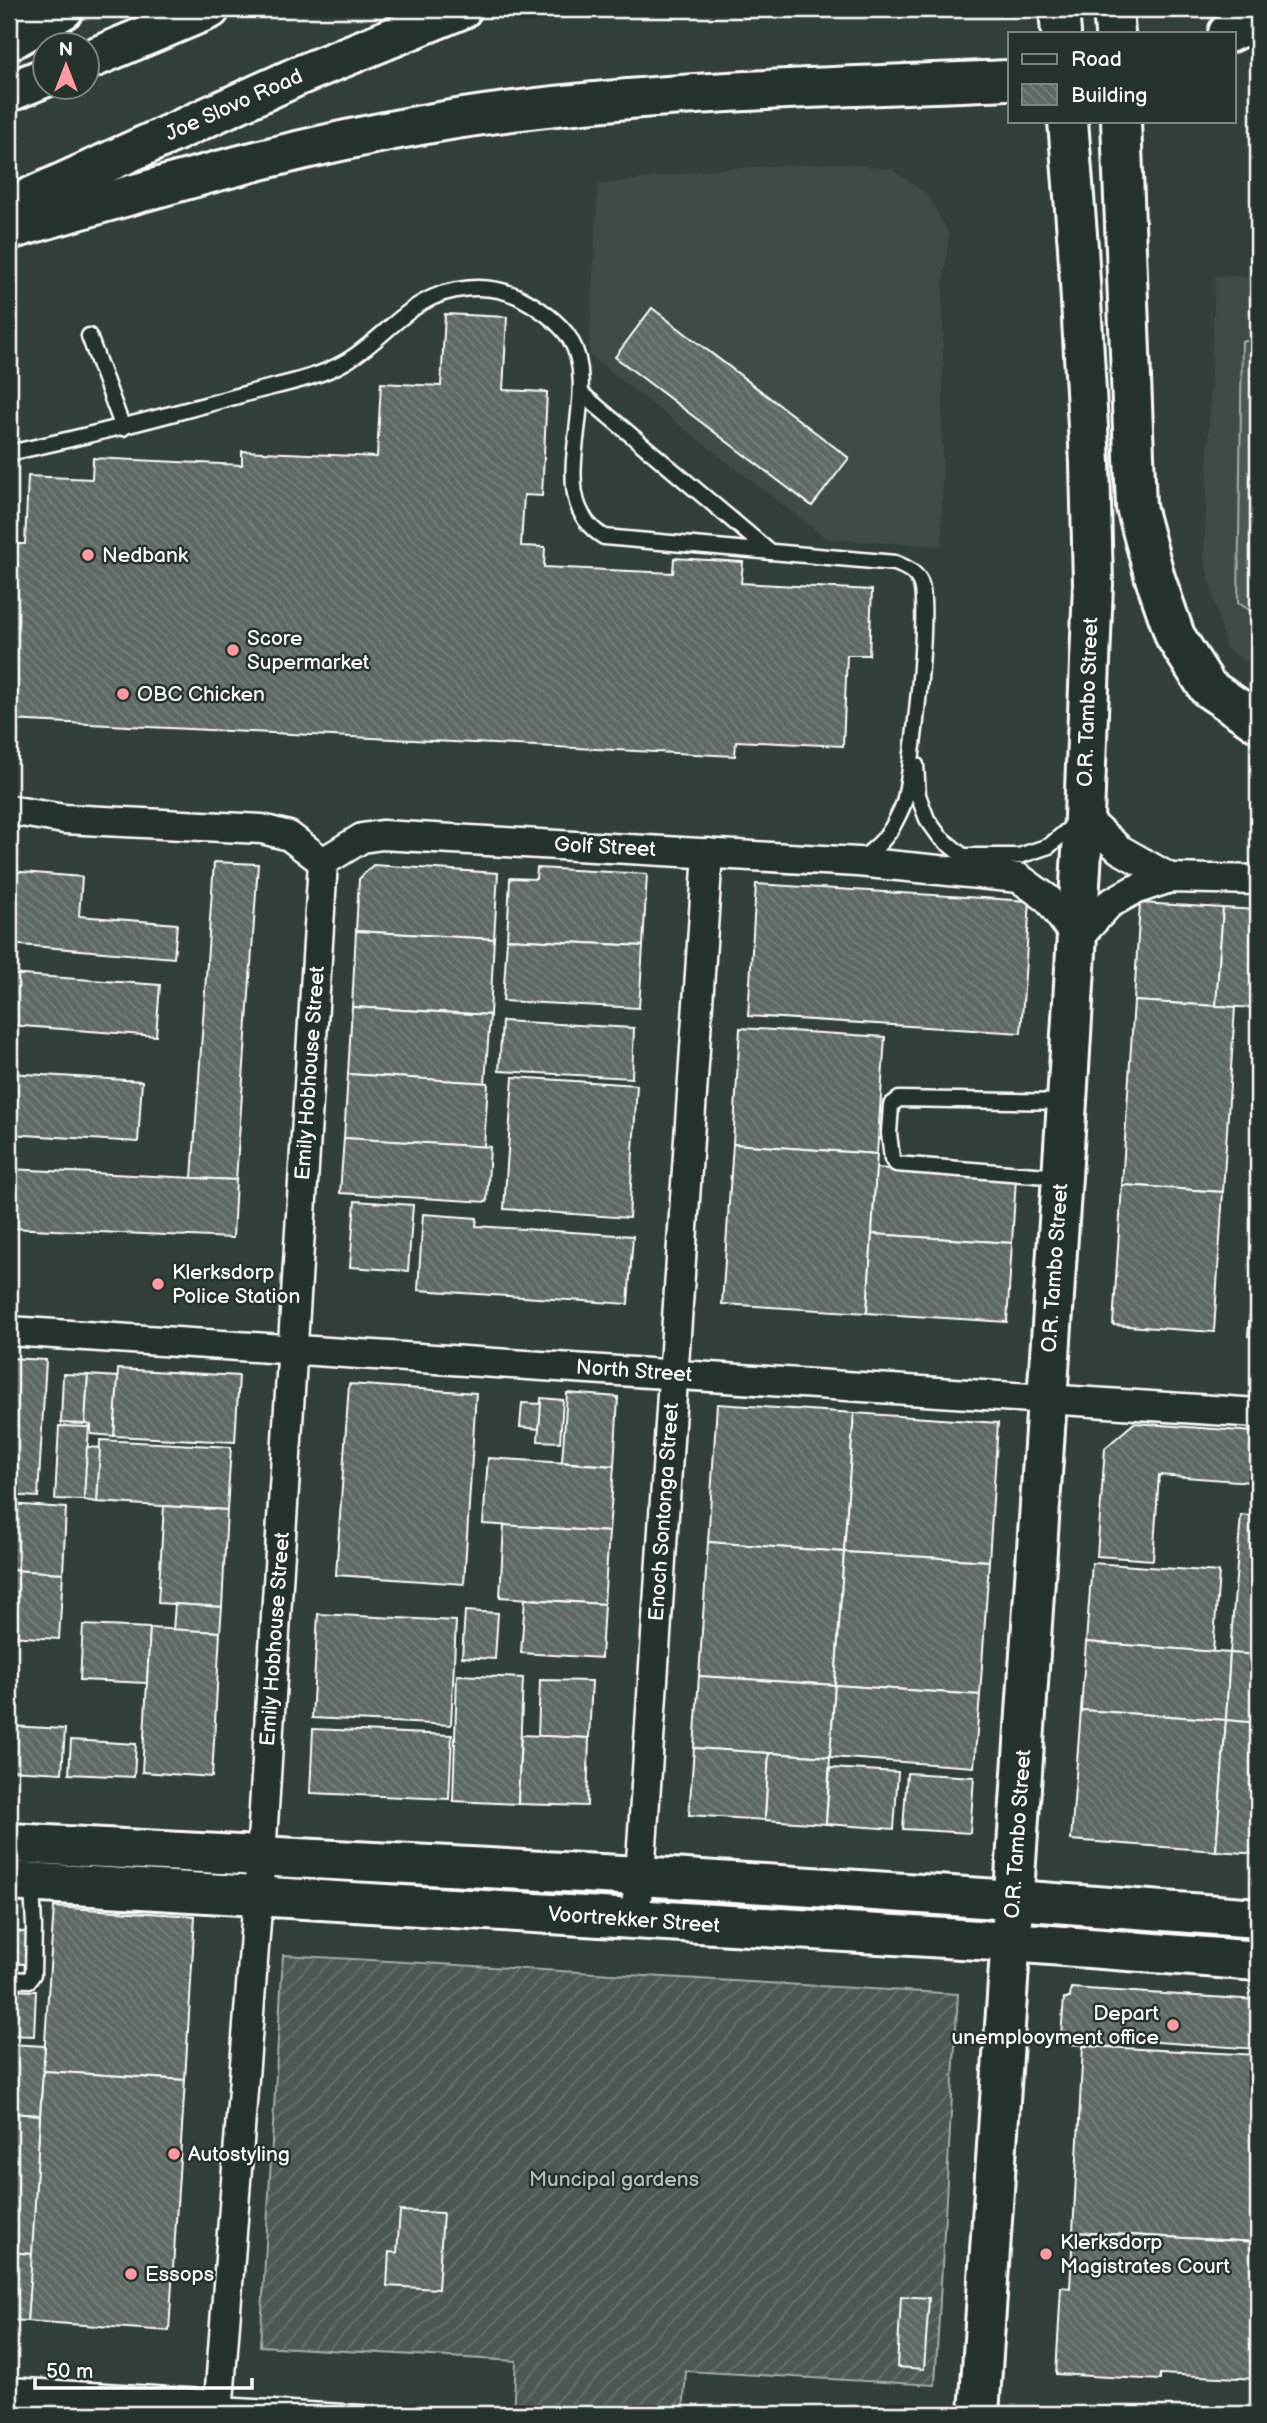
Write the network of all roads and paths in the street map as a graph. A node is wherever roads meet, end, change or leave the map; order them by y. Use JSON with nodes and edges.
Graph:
{"nodes":[{"id":1,"x":64,"y":9,"type":"edge"},
{"id":2,"x":211,"y":9,"type":"edge"},
{"id":3,"x":462,"y":9,"type":"edge"},
{"id":4,"x":1059,"y":9,"type":"edge"},
{"id":5,"x":1113,"y":9,"type":"edge"},
{"id":6,"x":1258,"y":19,"type":"edge"},
{"id":7,"x":1061,"y":32,"type":"edge"},
{"id":8,"x":1115,"y":32,"type":"edge"},
{"id":9,"x":1230,"y":32,"type":"edge"},
{"id":10,"x":9,"y":41,"type":"edge"},
{"id":11,"x":102,"y":54,"type":"edge"},
{"id":12,"x":1008,"y":80,"type":"edge"},
{"id":13,"x":32,"y":83,"type":"edge"},
{"id":14,"x":9,"y":92,"type":"edge"},
{"id":15,"x":1068,"y":122,"type":"edge"},
{"id":16,"x":1121,"y":122,"type":"edge"},
{"id":17,"x":9,"y":207,"type":"edge"},
{"id":18,"x":9,"y":230,"type":"edge"},
{"id":19,"x":89,"y":336,"type":"dead end"},
{"id":20,"x":581,"y":393,"type":"junction"},
{"id":21,"x":123,"y":428,"type":"junction"},
{"id":22,"x":9,"y":453,"type":"edge"},
{"id":23,"x":770,"y":552,"type":"junction"},
{"id":24,"x":1258,"y":722,"type":"edge"},
{"id":25,"x":914,"y":743,"type":"junction"},
{"id":26,"x":9,"y":810,"type":"edge"},
{"id":27,"x":1084,"y":817,"type":"junction"},
{"id":28,"x":708,"y":853,"type":"junction"},
{"id":29,"x":323,"y":862,"type":"junction"},
{"id":30,"x":858,"y":862,"type":"junction"},
{"id":31,"x":1170,"y":878,"type":"junction"},
{"id":32,"x":1258,"y":880,"type":"edge"},
{"id":33,"x":1077,"y":939,"type":"junction"},
{"id":34,"x":1067,"y":1102,"type":"junction"},
{"id":35,"x":1062,"y":1178,"type":"junction"},
{"id":36,"x":9,"y":1331,"type":"edge"},
{"id":37,"x":293,"y":1349,"type":"junction"},
{"id":38,"x":674,"y":1373,"type":"junction"},
{"id":39,"x":1046,"y":1399,"type":"junction"},
{"id":40,"x":1258,"y":1413,"type":"edge"},
{"id":41,"x":9,"y":1843,"type":"edge"},
{"id":42,"x":261,"y":1857,"type":"junction"},
{"id":43,"x":640,"y":1876,"type":"junction"},
{"id":44,"x":20,"y":1882,"type":"edge"},
{"id":45,"x":258,"y":1895,"type":"junction"},
{"id":46,"x":1014,"y":1900,"type":"junction"},
{"id":47,"x":1258,"y":1918,"type":"edge"},
{"id":48,"x":634,"y":1920,"type":"junction"},
{"id":49,"x":1011,"y":1942,"type":"junction"},
{"id":50,"x":1258,"y":1961,"type":"edge"},
{"id":51,"x":9,"y":1979,"type":"edge"},
{"id":52,"x":9,"y":2392,"type":"edge"},
{"id":53,"x":218,"y":2410,"type":"edge"},
{"id":54,"x":379,"y":2414,"type":"edge"},
{"id":55,"x":979,"y":2414,"type":"edge"}],
"edges":[{"from":1,"to":10,"type":"main road"},
{"from":2,"to":11,"type":"main road"},
{"from":3,"to":17,"type":"main road","name":"Joe Slovo Road"},
{"from":4,"to":7,"type":"main road"},
{"from":5,"to":8,"type":"main road"},
{"from":6,"to":9,"type":"main road"},
{"from":12,"to":18,"type":"main road"},
{"from":13,"to":14,"type":"main road"},
{"from":15,"to":27,"type":"main road","name":"O.R. Tambo Street"},
{"from":16,"to":24,"type":"main road"},
{"from":19,"to":21,"type":"lane"},
{"from":20,"to":21,"type":"lane"},
{"from":20,"to":23,"type":"lane"},
{"from":20,"to":23,"type":"lane"},
{"from":21,"to":22,"type":"lane"},
{"from":23,"to":25,"type":"lane"},
{"from":25,"to":27,"type":"lane"},
{"from":25,"to":30,"type":"lane"},
{"from":26,"to":29,"type":"street"},
{"from":27,"to":31,"type":"street"},
{"from":27,"to":33,"type":"main road","name":"O.R. Tambo Street"},
{"from":28,"to":29,"type":"street","name":"Golf Street"},
{"from":28,"to":30,"type":"street","name":"Golf Street"},
{"from":28,"to":38,"type":"street","name":"Enoch Sontonga Street"},
{"from":29,"to":37,"type":"street","name":"Emily Hobhouse Street"},
{"from":30,"to":33,"type":"street","name":"Golf Street"},
{"from":31,"to":32,"type":"street"},
{"from":31,"to":33,"type":"street"},
{"from":33,"to":34,"type":"main road","name":"O.R. Tambo Street"},
{"from":34,"to":35,"type":"main road","name":"O.R. Tambo Street"},
{"from":34,"to":35,"type":"lane"},
{"from":35,"to":39,"type":"main road","name":"O.R. Tambo Street"},
{"from":36,"to":37,"type":"street","name":"North Street"},
{"from":37,"to":38,"type":"street","name":"North Street"},
{"from":37,"to":42,"type":"street","name":"Emily Hobhouse Street"},
{"from":38,"to":39,"type":"street","name":"North Street"},
{"from":38,"to":43,"type":"street","name":"Enoch Sontonga Street"},
{"from":39,"to":40,"type":"street","name":"North Street"},
{"from":39,"to":46,"type":"main road","name":"O.R. Tambo Street"},
{"from":41,"to":42,"type":"main road","name":"Voortrekker Street"},
{"from":42,"to":43,"type":"main road","name":"Voortrekker Street"},
{"from":42,"to":45,"type":"street","name":"Emily Hobhouse Street"},
{"from":43,"to":46,"type":"main road","name":"Voortrekker Street"},
{"from":43,"to":48,"type":"street","name":"Enoch Sontonga Street"},
{"from":44,"to":45,"type":"main road","name":"Voortrekker Street"},
{"from":44,"to":51,"type":"lane"},
{"from":45,"to":48,"type":"main road","name":"Voortrekker Street"},
{"from":45,"to":53,"type":"street","name":"Emily Hobhouse Street"},
{"from":46,"to":47,"type":"main road","name":"Voortrekker Street"},
{"from":46,"to":49,"type":"main road","name":"O.R. Tambo Street"},
{"from":48,"to":49,"type":"main road","name":"Voortrekker Street"},
{"from":49,"to":50,"type":"main road","name":"Voortrekker Street"},
{"from":49,"to":55,"type":"main road","name":"O.R. Tambo Street"},
{"from":52,"to":53,"type":"street"},
{"from":53,"to":54,"type":"lane"}]}
